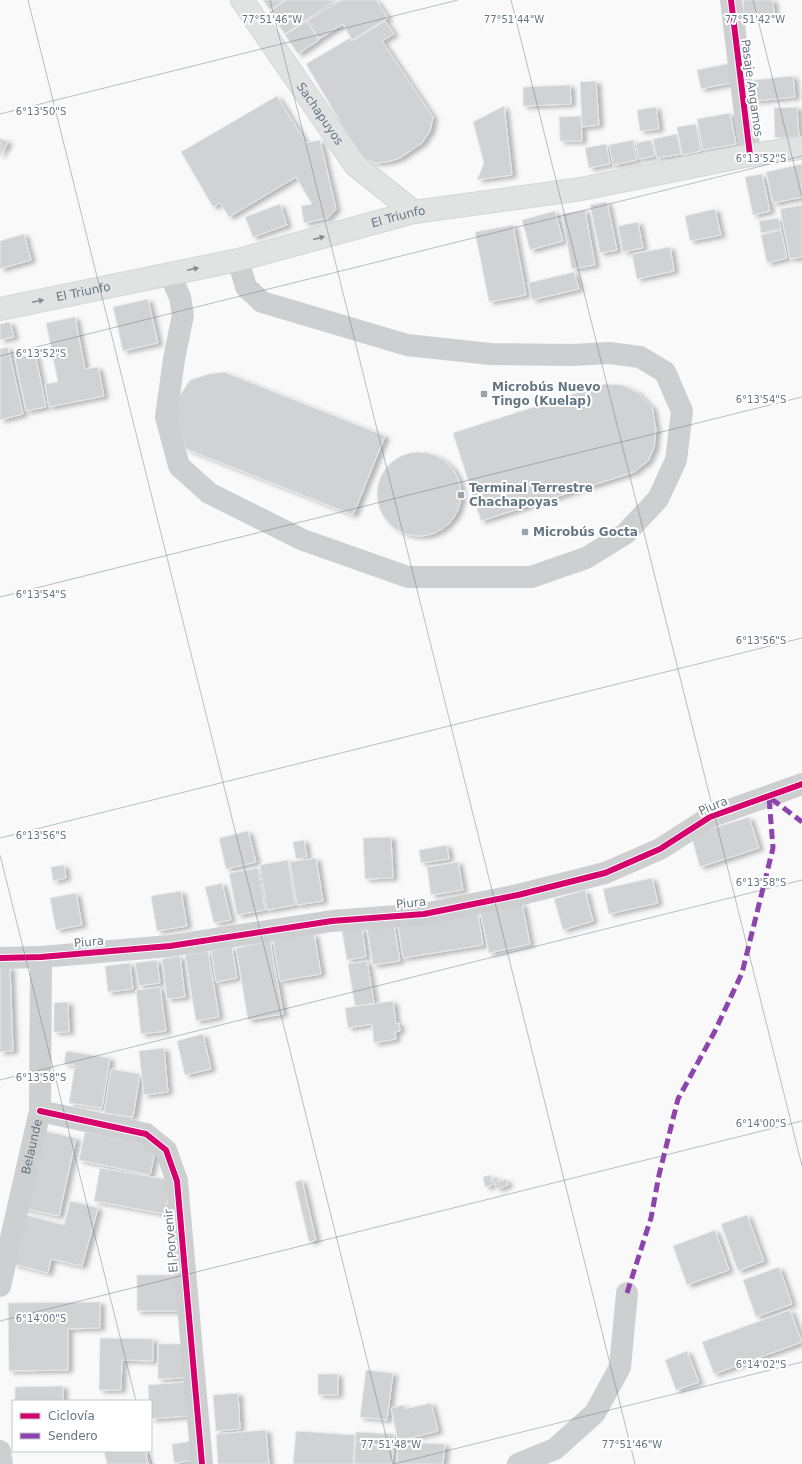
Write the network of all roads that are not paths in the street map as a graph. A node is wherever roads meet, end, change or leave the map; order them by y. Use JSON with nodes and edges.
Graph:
{"nodes":[{"id":1,"x":242,"y":0,"type":"edge"},
{"id":2,"x":731,"y":0,"type":"edge"},
{"id":3,"x":802,"y":148,"type":"edge"},
{"id":4,"x":750,"y":155,"type":"junction"},
{"id":5,"x":414,"y":212,"type":"junction"},
{"id":6,"x":238,"y":260,"type":"junction"},
{"id":7,"x":170,"y":274,"type":"junction"},
{"id":8,"x":0,"y":310,"type":"edge"},
{"id":9,"x":802,"y":784,"type":"edge"},
{"id":10,"x":41,"y":957,"type":"junction"},
{"id":11,"x":0,"y":958,"type":"edge"},
{"id":12,"x":40,"y":1111,"type":"junction"},
{"id":13,"x":0,"y":1286,"type":"edge"},
{"id":14,"x":627,"y":1293,"type":"dead end"},
{"id":15,"x":0,"y":1452,"type":"edge"},
{"id":16,"x":2,"y":1464,"type":"edge"},
{"id":17,"x":202,"y":1464,"type":"edge"},
{"id":18,"x":518,"y":1464,"type":"edge"}],
"edges":[{"from":1,"to":5,"type":"main road","name":"Sachapuyos"},
{"from":2,"to":4,"type":"street","name":"Pasaje Angamos"},
{"from":3,"to":4,"type":"main road","name":"El Triunfo"},
{"from":4,"to":5,"type":"main road","name":"El Triunfo"},
{"from":6,"to":5,"type":"main road","name":"El Triunfo","one_way":true},
{"from":7,"to":6,"type":"main road","name":"El Triunfo","one_way":true},
{"from":6,"to":7,"type":"street"},
{"from":8,"to":7,"type":"main road","name":"El Triunfo","one_way":true},
{"from":9,"to":10,"type":"street","name":"Piura"},
{"from":10,"to":11,"type":"street","name":"Piura"},
{"from":10,"to":12,"type":"street","name":"Belaunde"},
{"from":12,"to":13,"type":"street","name":"Belaunde"},
{"from":12,"to":17,"type":"street","name":"El Porvenir"},
{"from":14,"to":18,"type":"street"},
{"from":15,"to":16,"type":"street"}]}
